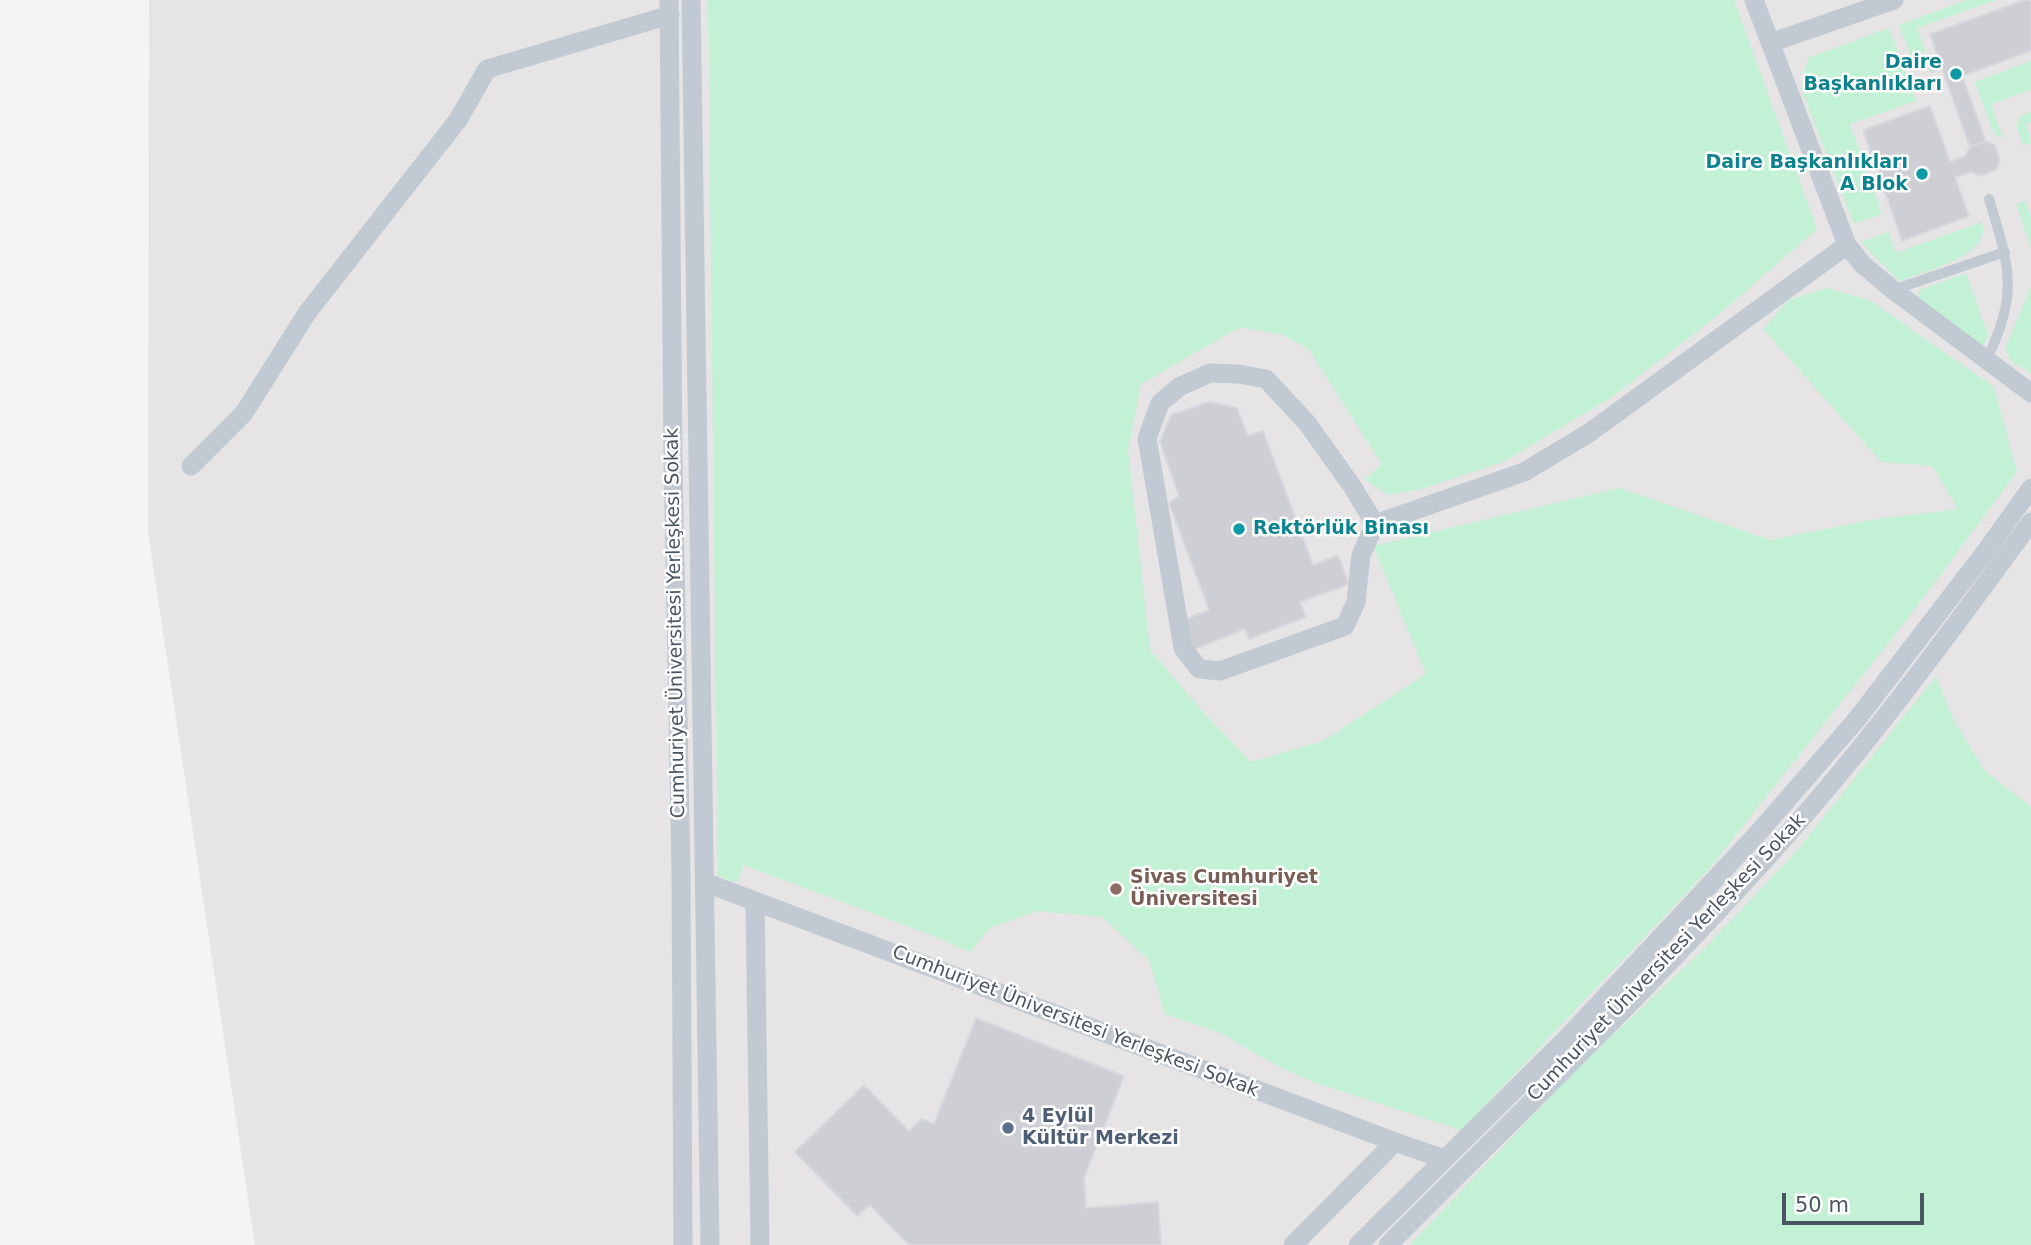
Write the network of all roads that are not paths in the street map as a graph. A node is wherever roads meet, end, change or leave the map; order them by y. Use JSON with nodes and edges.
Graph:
{"nodes":[{"id":1,"x":691,"y":0,"type":"edge"},
{"id":2,"x":1754,"y":0,"type":"edge"},
{"id":3,"x":1894,"y":0,"type":"edge"},
{"id":4,"x":669,"y":8,"type":"edge"},
{"id":5,"x":1770,"y":43,"type":"junction"},
{"id":6,"x":1989,"y":199,"type":"dead end"},
{"id":7,"x":1847,"y":245,"type":"junction"},
{"id":8,"x":2005,"y":252,"type":"junction"},
{"id":9,"x":1893,"y":290,"type":"junction"},
{"id":10,"x":1986,"y":361,"type":"junction"},
{"id":11,"x":2031,"y":393,"type":"edge"},
{"id":12,"x":191,"y":466,"type":"dead end"},
{"id":13,"x":2031,"y":488,"type":"edge"},
{"id":14,"x":2031,"y":522,"type":"edge"},
{"id":15,"x":1374,"y":524,"type":"junction"},
{"id":16,"x":704,"y":882,"type":"junction"},
{"id":17,"x":755,"y":901,"type":"junction"},
{"id":18,"x":1395,"y":1142,"type":"junction"},
{"id":19,"x":1444,"y":1158,"type":"junction"},
{"id":20,"x":683,"y":1245,"type":"edge"},
{"id":21,"x":710,"y":1245,"type":"edge"},
{"id":22,"x":761,"y":1245,"type":"edge"},
{"id":23,"x":1293,"y":1245,"type":"edge"},
{"id":24,"x":1358,"y":1245,"type":"edge"},
{"id":25,"x":1388,"y":1245,"type":"edge"}],
"edges":[{"from":1,"to":16,"type":"street","name":"Cumhuriyet Üniversitesi Yerleşkesi Sokak"},
{"from":2,"to":5,"type":"street"},
{"from":3,"to":5,"type":"street"},
{"from":4,"to":12,"type":"street"},
{"from":4,"to":20,"type":"street","name":"Cumhuriyet Üniversitesi Yerleşkesi Sokak"},
{"from":5,"to":7,"type":"street"},
{"from":6,"to":8,"type":"lane"},
{"from":7,"to":9,"type":"street"},
{"from":7,"to":15,"type":"street"},
{"from":8,"to":9,"type":"lane"},
{"from":8,"to":10,"type":"lane"},
{"from":9,"to":10,"type":"street"},
{"from":10,"to":11,"type":"street"},
{"from":13,"to":19,"type":"street","name":"Cumhuriyet Üniversitesi Yerleşkesi Sokak"},
{"from":14,"to":25,"type":"street","name":"Cumhuriyet Üniversitesi Yerleşkesi Sokak"},
{"from":15,"to":15,"type":"street"},
{"from":16,"to":17,"type":"street","name":"Cumhuriyet Üniversitesi Yerleşkesi Sokak"},
{"from":16,"to":21,"type":"street","name":"Cumhuriyet Üniversitesi Yerleşkesi Sokak"},
{"from":17,"to":18,"type":"street","name":"Cumhuriyet Üniversitesi Yerleşkesi Sokak"},
{"from":17,"to":22,"type":"street"},
{"from":18,"to":19,"type":"street","name":"Cumhuriyet Üniversitesi Yerleşkesi Sokak"},
{"from":18,"to":23,"type":"street"},
{"from":19,"to":24,"type":"street","name":"Cumhuriyet Üniversitesi Yerleşkesi Sokak"}]}
